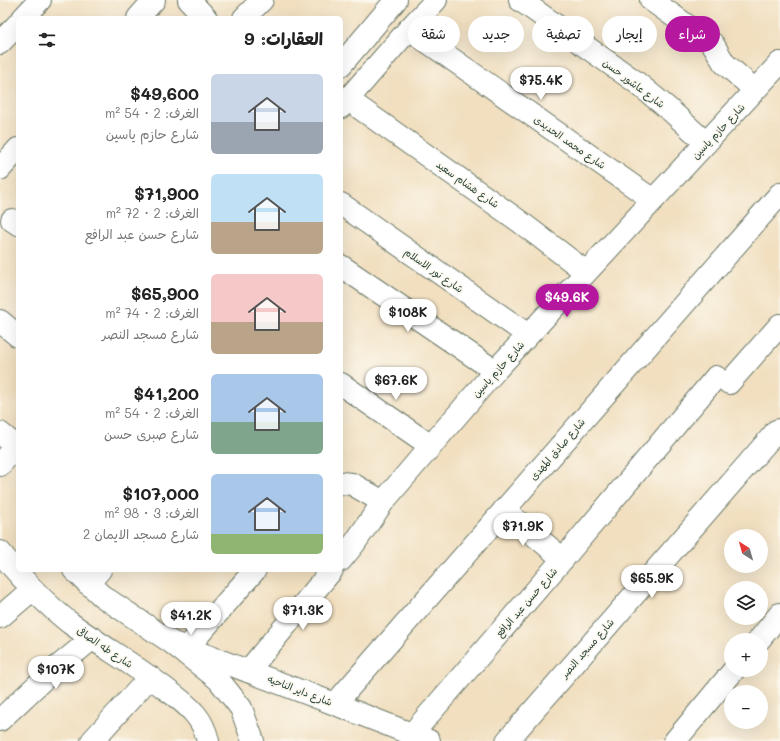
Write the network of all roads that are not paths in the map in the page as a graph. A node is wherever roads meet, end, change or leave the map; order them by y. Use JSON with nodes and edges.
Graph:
{"nodes":[{"id":1,"x":40,"y":0,"type":"edge"},
{"id":2,"x":154,"y":0,"type":"edge"},
{"id":3,"x":189,"y":0,"type":"edge"},
{"id":4,"x":262,"y":0,"type":"edge"},
{"id":5,"x":396,"y":0,"type":"edge"},
{"id":6,"x":436,"y":0,"type":"edge"},
{"id":7,"x":520,"y":0,"type":"edge"},
{"id":8,"x":651,"y":0,"type":"edge"},
{"id":9,"x":25,"y":16,"type":"edge"},
{"id":10,"x":140,"y":16,"type":"edge"},
{"id":11,"x":204,"y":16,"type":"edge"},
{"id":12,"x":246,"y":16,"type":"edge"},
{"id":13,"x":421,"y":16,"type":"edge"},
{"id":14,"x":16,"y":26,"type":"edge"},
{"id":15,"x":408,"y":30,"type":"edge"},
{"id":16,"x":0,"y":43,"type":"edge"},
{"id":17,"x":442,"y":52,"type":"edge"},
{"id":18,"x":343,"y":63,"type":"edge"},
{"id":19,"x":780,"y":64,"type":"edge"},
{"id":20,"x":756,"y":90,"type":"junction"},
{"id":21,"x":344,"y":103,"type":"edge"},
{"id":22,"x":706,"y":144,"type":"junction"},
{"id":23,"x":16,"y":151,"type":"edge"},
{"id":24,"x":0,"y":169,"type":"edge"},
{"id":25,"x":780,"y":194,"type":"edge"},
{"id":26,"x":653,"y":200,"type":"junction"},
{"id":27,"x":343,"y":205,"type":"edge"},
{"id":28,"x":343,"y":267,"type":"edge"},
{"id":29,"x":586,"y":272,"type":"junction"},
{"id":30,"x":0,"y":321,"type":"edge"},
{"id":31,"x":780,"y":325,"type":"edge"},
{"id":32,"x":16,"y":334,"type":"edge"},
{"id":33,"x":528,"y":335,"type":"junction"},
{"id":34,"x":495,"y":371,"type":"junction"},
{"id":35,"x":343,"y":385,"type":"edge"},
{"id":36,"x":780,"y":430,"type":"edge"},
{"id":37,"x":11,"y":441,"type":"edge"},
{"id":38,"x":431,"y":446,"type":"junction"},
{"id":39,"x":0,"y":465,"type":"edge"},
{"id":40,"x":343,"y":483,"type":"edge"},
{"id":41,"x":383,"y":502,"type":"junction"},
{"id":42,"x":504,"y":510,"type":"junction"},
{"id":43,"x":0,"y":552,"type":"edge"},
{"id":44,"x":343,"y":558,"type":"edge"},
{"id":45,"x":563,"y":559,"type":"junction"},
{"id":46,"x":16,"y":571,"type":"edge"},
{"id":47,"x":17,"y":572,"type":"edge"},
{"id":48,"x":253,"y":572,"type":"edge"},
{"id":49,"x":330,"y":572,"type":"edge"},
{"id":50,"x":87,"y":575,"type":"edge"},
{"id":51,"x":32,"y":590,"type":"junction"},
{"id":52,"x":780,"y":614,"type":"edge"},
{"id":53,"x":0,"y":616,"type":"edge"},
{"id":54,"x":765,"y":633,"type":"edge"},
{"id":55,"x":92,"y":638,"type":"junction"},
{"id":56,"x":179,"y":645,"type":"junction"},
{"id":57,"x":248,"y":671,"type":"junction"},
{"id":58,"x":150,"y":677,"type":"junction"},
{"id":59,"x":728,"y":677,"type":"edge"},
{"id":60,"x":335,"y":704,"type":"junction"},
{"id":61,"x":0,"y":720,"type":"edge"},
{"id":62,"x":420,"y":737,"type":"edge"},
{"id":63,"x":92,"y":741,"type":"edge"},
{"id":64,"x":208,"y":741,"type":"edge"},
{"id":65,"x":253,"y":741,"type":"edge"},
{"id":66,"x":506,"y":741,"type":"edge"},
{"id":67,"x":675,"y":741,"type":"edge"}],
"edges":[{"from":1,"to":9,"type":"street"},
{"from":2,"to":10,"type":"street"},
{"from":3,"to":11,"type":"street"},
{"from":4,"to":12,"type":"street"},
{"from":5,"to":18,"type":"street"},
{"from":6,"to":13,"type":"street"},
{"from":7,"to":22,"type":"street","name":"شارع عاشور حسن"},
{"from":8,"to":20,"type":"street"},
{"from":14,"to":16,"type":"street"},
{"from":15,"to":21,"type":"street"},
{"from":17,"to":26,"type":"street","name":"شارع محمد الحديدى"},
{"from":19,"to":20,"type":"street","name":"شارع حازم ياسين"},
{"from":20,"to":22,"type":"street","name":"شارع حازم ياسين"},
{"from":21,"to":29,"type":"street","name":"شارع هشام سعيد"},
{"from":22,"to":26,"type":"street","name":"شارع حازم ياسين"},
{"from":23,"to":24,"type":"street"},
{"from":25,"to":42,"type":"street","name":"شارع صادق المهدى"},
{"from":26,"to":29,"type":"street","name":"شارع حازم ياسين"},
{"from":27,"to":33,"type":"street","name":"شارع نور الاسلام"},
{"from":28,"to":34,"type":"street"},
{"from":29,"to":33,"type":"street","name":"شارع حازم ياسين"},
{"from":30,"to":32,"type":"street"},
{"from":31,"to":45,"type":"street","name":"شارع حسن عبد الرافع"},
{"from":33,"to":34,"type":"street","name":"شارع حازم ياسين"},
{"from":34,"to":38,"type":"street","name":"شارع حازم ياسين"},
{"from":35,"to":38,"type":"street"},
{"from":36,"to":66,"type":"street","name":"شارع مسجد النصر"},
{"from":37,"to":39,"type":"street"},
{"from":38,"to":41,"type":"street","name":"شارع حازم ياسين"},
{"from":40,"to":41,"type":"street"},
{"from":41,"to":44,"type":"street","name":"شارع حازم ياسين"},
{"from":42,"to":45,"type":"street"},
{"from":42,"to":60,"type":"street","name":"شارع صادق المهدى"},
{"from":43,"to":46,"type":"street","name":"شارع طه الصافى"},
{"from":45,"to":62,"type":"street","name":"شارع حسن عبد الرافع"},
{"from":47,"to":51,"type":"street","name":"شارع طه الصافى"},
{"from":48,"to":56,"type":"street"},
{"from":49,"to":57,"type":"street"},
{"from":50,"to":56,"type":"street"},
{"from":51,"to":53,"type":"street"},
{"from":51,"to":55,"type":"street","name":"شارع طه الصافى"},
{"from":52,"to":54,"type":"street"},
{"from":55,"to":58,"type":"street","name":"شارع طه الصافى"},
{"from":55,"to":61,"type":"street"},
{"from":56,"to":57,"type":"street","name":"شارع داير الناحيه"},
{"from":56,"to":65,"type":"street"},
{"from":57,"to":60,"type":"street","name":"شارع داير الناحيه"},
{"from":58,"to":63,"type":"street"},
{"from":58,"to":64,"type":"street","name":"شارع طه الصافى"},
{"from":59,"to":67,"type":"street"},
{"from":60,"to":62,"type":"street","name":"شارع داير الناحيه"}]}
